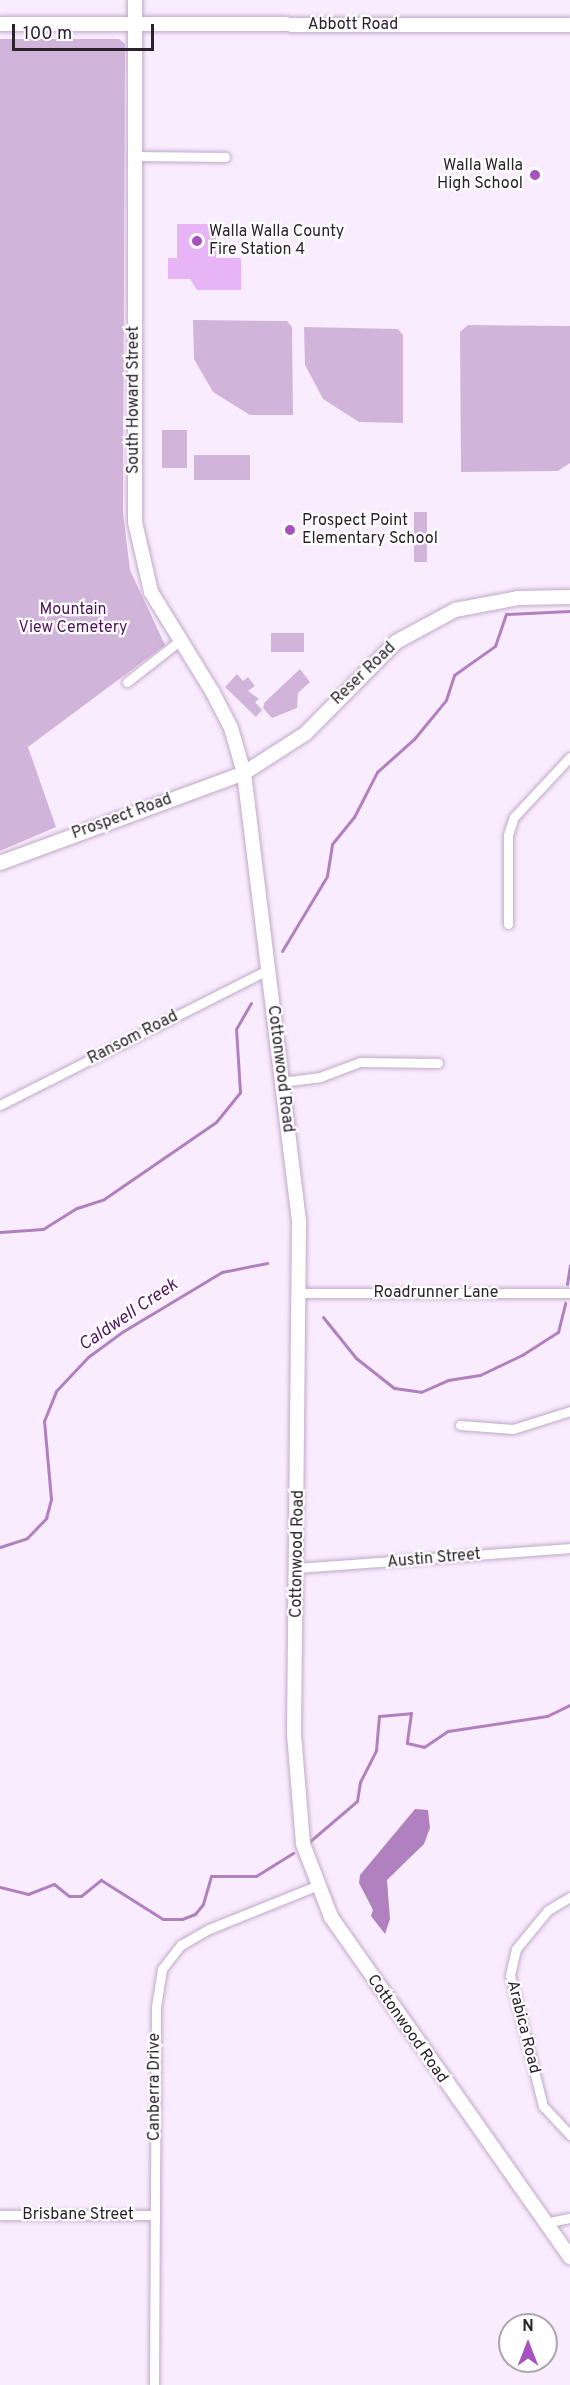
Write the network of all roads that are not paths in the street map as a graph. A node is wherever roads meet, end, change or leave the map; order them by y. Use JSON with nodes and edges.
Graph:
{"nodes":[{"id":1,"x":135,"y":0,"type":"edge"},
{"id":2,"x":0,"y":24,"type":"edge"},
{"id":3,"x":135,"y":25,"type":"junction"},
{"id":4,"x":570,"y":25,"type":"edge"},
{"id":5,"x":136,"y":156,"type":"junction"},
{"id":6,"x":225,"y":157,"type":"dead end"},
{"id":7,"x":570,"y":597,"type":"edge"},
{"id":8,"x":178,"y":642,"type":"junction"},
{"id":9,"x":127,"y":682,"type":"dead end"},
{"id":10,"x":570,"y":757,"type":"edge"},
{"id":11,"x":244,"y":773,"type":"junction"},
{"id":12,"x":0,"y":863,"type":"edge"},
{"id":13,"x":508,"y":924,"type":"dead end"},
{"id":14,"x":267,"y":970,"type":"junction"},
{"id":15,"x":438,"y":1062,"type":"dead end"},
{"id":16,"x":282,"y":1082,"type":"junction"},
{"id":17,"x":0,"y":1105,"type":"edge"},
{"id":18,"x":301,"y":1293,"type":"junction"},
{"id":19,"x":570,"y":1293,"type":"edge"},
{"id":20,"x":570,"y":1411,"type":"edge"},
{"id":21,"x":460,"y":1425,"type":"dead end"},
{"id":22,"x":570,"y":1548,"type":"edge"},
{"id":23,"x":298,"y":1568,"type":"junction"},
{"id":24,"x":316,"y":1886,"type":"junction"},
{"id":25,"x":570,"y":1897,"type":"edge"},
{"id":26,"x":570,"y":2135,"type":"edge"},
{"id":27,"x":0,"y":2215,"type":"edge"},
{"id":28,"x":155,"y":2215,"type":"junction"},
{"id":29,"x":570,"y":2218,"type":"edge"},
{"id":30,"x":544,"y":2223,"type":"junction"},
{"id":31,"x":570,"y":2257,"type":"edge"},
{"id":32,"x":154,"y":2385,"type":"edge"}],
"edges":[{"from":1,"to":3,"type":"street","name":"South Howard Street"},
{"from":2,"to":3,"type":"street","name":"Abbott Road"},
{"from":3,"to":4,"type":"street","name":"Abbott Road"},
{"from":3,"to":5,"type":"street","name":"South Howard Street"},
{"from":5,"to":6,"type":"street"},
{"from":5,"to":8,"type":"street","name":"South Howard Street"},
{"from":7,"to":11,"type":"street","name":"Reser Road"},
{"from":8,"to":9,"type":"street"},
{"from":8,"to":11,"type":"street","name":"South Howard Street"},
{"from":10,"to":13,"type":"street"},
{"from":11,"to":12,"type":"street","name":"Prospect Road"},
{"from":11,"to":14,"type":"street","name":"Cottonwood Road"},
{"from":14,"to":16,"type":"street","name":"Cottonwood Road"},
{"from":14,"to":17,"type":"street","name":"Ransom Road"},
{"from":15,"to":16,"type":"street"},
{"from":16,"to":18,"type":"street","name":"Cottonwood Road"},
{"from":18,"to":19,"type":"street","name":"Roadrunner Lane"},
{"from":18,"to":23,"type":"street","name":"Cottonwood Road"},
{"from":20,"to":21,"type":"street"},
{"from":22,"to":23,"type":"street","name":"Austin Street"},
{"from":23,"to":24,"type":"street","name":"Cottonwood Road"},
{"from":24,"to":28,"type":"street","name":"Canberra Drive"},
{"from":24,"to":30,"type":"street","name":"Cottonwood Road"},
{"from":25,"to":26,"type":"street","name":"Arabica Road"},
{"from":27,"to":28,"type":"street","name":"Brisbane Street"},
{"from":28,"to":32,"type":"street","name":"Canberra Drive"},
{"from":29,"to":30,"type":"street"},
{"from":30,"to":31,"type":"street","name":"Cottonwood Road"}]}
